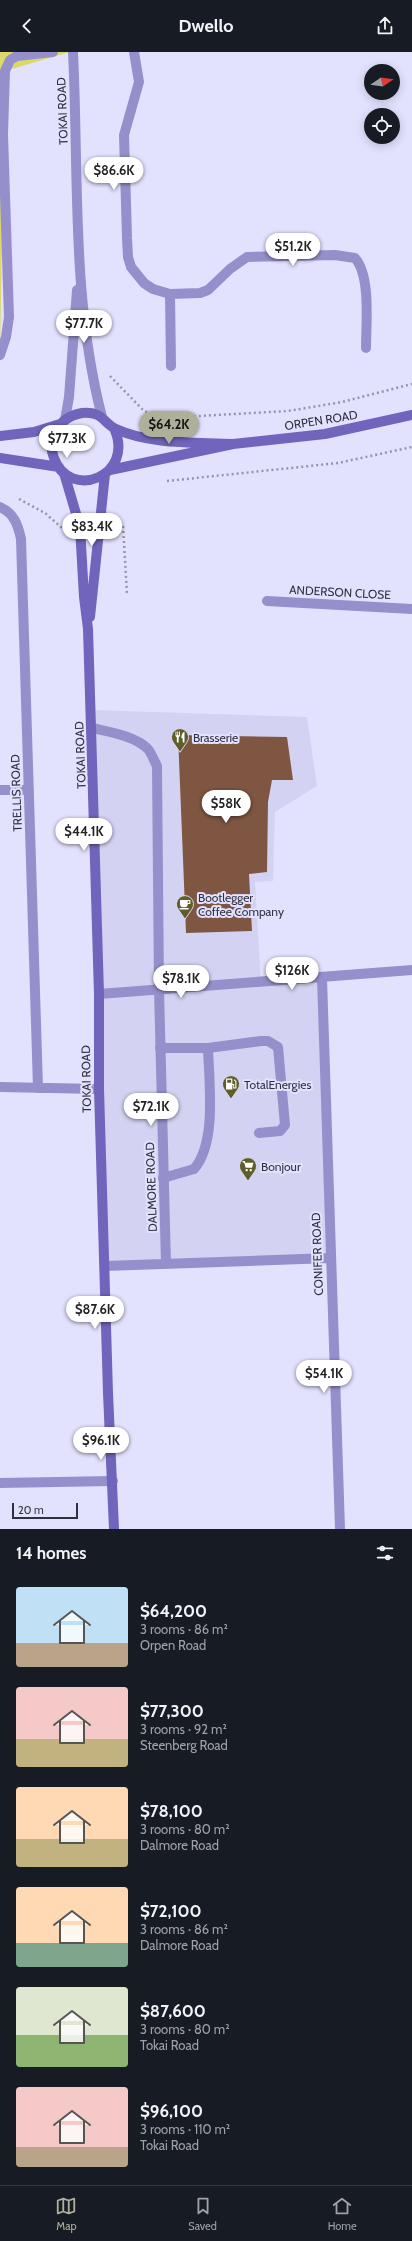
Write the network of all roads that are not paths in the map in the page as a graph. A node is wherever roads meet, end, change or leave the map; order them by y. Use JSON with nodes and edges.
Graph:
{"nodes":[{"id":1,"x":54,"y":52,"type":"edge"},
{"id":2,"x":73,"y":52,"type":"edge"},
{"id":3,"x":134,"y":52,"type":"edge"},
{"id":4,"x":79,"y":266,"type":"junction"},
{"id":5,"x":170,"y":294,"type":"junction"},
{"id":6,"x":366,"y":348,"type":"dead end"},
{"id":7,"x":0,"y":355,"type":"edge"},
{"id":8,"x":171,"y":366,"type":"dead end"},
{"id":9,"x":412,"y":415,"type":"edge"},
{"id":10,"x":102,"y":417,"type":"junction"},
{"id":11,"x":62,"y":422,"type":"junction"},
{"id":12,"x":114,"y":428,"type":"junction"},
{"id":13,"x":0,"y":436,"type":"edge"},
{"id":14,"x":233,"y":444,"type":"junction"},
{"id":15,"x":0,"y":458,"type":"edge"},
{"id":16,"x":62,"y":470,"type":"junction"},
{"id":17,"x":108,"y":472,"type":"junction"},
{"id":18,"x":0,"y":507,"type":"edge"},
{"id":19,"x":266,"y":601,"type":"dead end"},
{"id":20,"x":412,"y":609,"type":"edge"},
{"id":21,"x":88,"y":629,"type":"junction"},
{"id":22,"x":92,"y":728,"type":"junction"},
{"id":23,"x":0,"y":790,"type":"edge"},
{"id":24,"x":29,"y":790,"type":"junction"},
{"id":25,"x":412,"y":970,"type":"edge"},
{"id":26,"x":322,"y":978,"type":"junction"},
{"id":27,"x":159,"y":989,"type":"junction"},
{"id":28,"x":99,"y":994,"type":"junction"},
{"id":29,"x":160,"y":1048,"type":"junction"},
{"id":30,"x":208,"y":1048,"type":"junction"},
{"id":31,"x":0,"y":1088,"type":"edge"},
{"id":32,"x":38,"y":1088,"type":"junction"},
{"id":33,"x":99,"y":1089,"type":"junction"},
{"id":34,"x":259,"y":1133,"type":"dead end"},
{"id":35,"x":163,"y":1178,"type":"junction"},
{"id":36,"x":330,"y":1258,"type":"junction"},
{"id":37,"x":166,"y":1264,"type":"junction"},
{"id":38,"x":104,"y":1266,"type":"junction"},
{"id":39,"x":113,"y":1481,"type":"junction"},
{"id":40,"x":0,"y":1483,"type":"edge"},
{"id":41,"x":114,"y":1529,"type":"edge"},
{"id":42,"x":340,"y":1529,"type":"edge"}],
"edges":[{"from":1,"to":7,"type":"street"},
{"from":2,"to":4,"type":"street","name":"TOKAI ROAD"},
{"from":3,"to":5,"type":"street"},
{"from":4,"to":10,"type":"street","name":"TOKAI ROAD"},
{"from":4,"to":11,"type":"street","name":"TOKAI ROAD"},
{"from":5,"to":6,"type":"street"},
{"from":5,"to":8,"type":"street"},
{"from":9,"to":14,"type":"main road","name":"ORPEN ROAD"},
{"from":10,"to":11,"type":"main road"},
{"from":10,"to":12,"type":"main road"},
{"from":11,"to":13,"type":"main road"},
{"from":11,"to":16,"type":"main road"},
{"from":12,"to":14,"type":"main road","name":"ORPEN ROAD"},
{"from":12,"to":17,"type":"main road"},
{"from":14,"to":17,"type":"main road","name":"ORPEN ROAD"},
{"from":15,"to":16,"type":"main road"},
{"from":16,"to":17,"type":"main road"},
{"from":16,"to":21,"type":"main road","name":"TOKAI ROAD"},
{"from":17,"to":21,"type":"main road","name":"TOKAI ROAD"},
{"from":18,"to":24,"type":"street","name":"TRELLIS ROAD"},
{"from":19,"to":20,"type":"street","name":"ANDERSON CLOSE"},
{"from":21,"to":22,"type":"main road","name":"TOKAI ROAD"},
{"from":22,"to":27,"type":"street","name":"DALMORE ROAD"},
{"from":22,"to":28,"type":"main road","name":"TOKAI ROAD"},
{"from":23,"to":24,"type":"street"},
{"from":24,"to":32,"type":"street","name":"TRELLIS ROAD"},
{"from":25,"to":26,"type":"street"},
{"from":26,"to":27,"type":"street"},
{"from":26,"to":36,"type":"street","name":"CONIFER ROAD"},
{"from":27,"to":28,"type":"street"},
{"from":27,"to":29,"type":"street","name":"DALMORE ROAD"},
{"from":28,"to":33,"type":"main road","name":"TOKAI ROAD"},
{"from":29,"to":30,"type":"street"},
{"from":29,"to":35,"type":"street","name":"DALMORE ROAD"},
{"from":30,"to":34,"type":"street"},
{"from":30,"to":35,"type":"street"},
{"from":31,"to":32,"type":"street"},
{"from":32,"to":33,"type":"street"},
{"from":33,"to":38,"type":"main road","name":"TOKAI ROAD"},
{"from":35,"to":37,"type":"street","name":"DALMORE ROAD"},
{"from":36,"to":37,"type":"street"},
{"from":36,"to":42,"type":"street","name":"CONIFER ROAD"},
{"from":37,"to":38,"type":"street"},
{"from":38,"to":39,"type":"main road","name":"TOKAI ROAD"},
{"from":39,"to":40,"type":"street"},
{"from":39,"to":41,"type":"main road","name":"TOKAI ROAD"}]}
